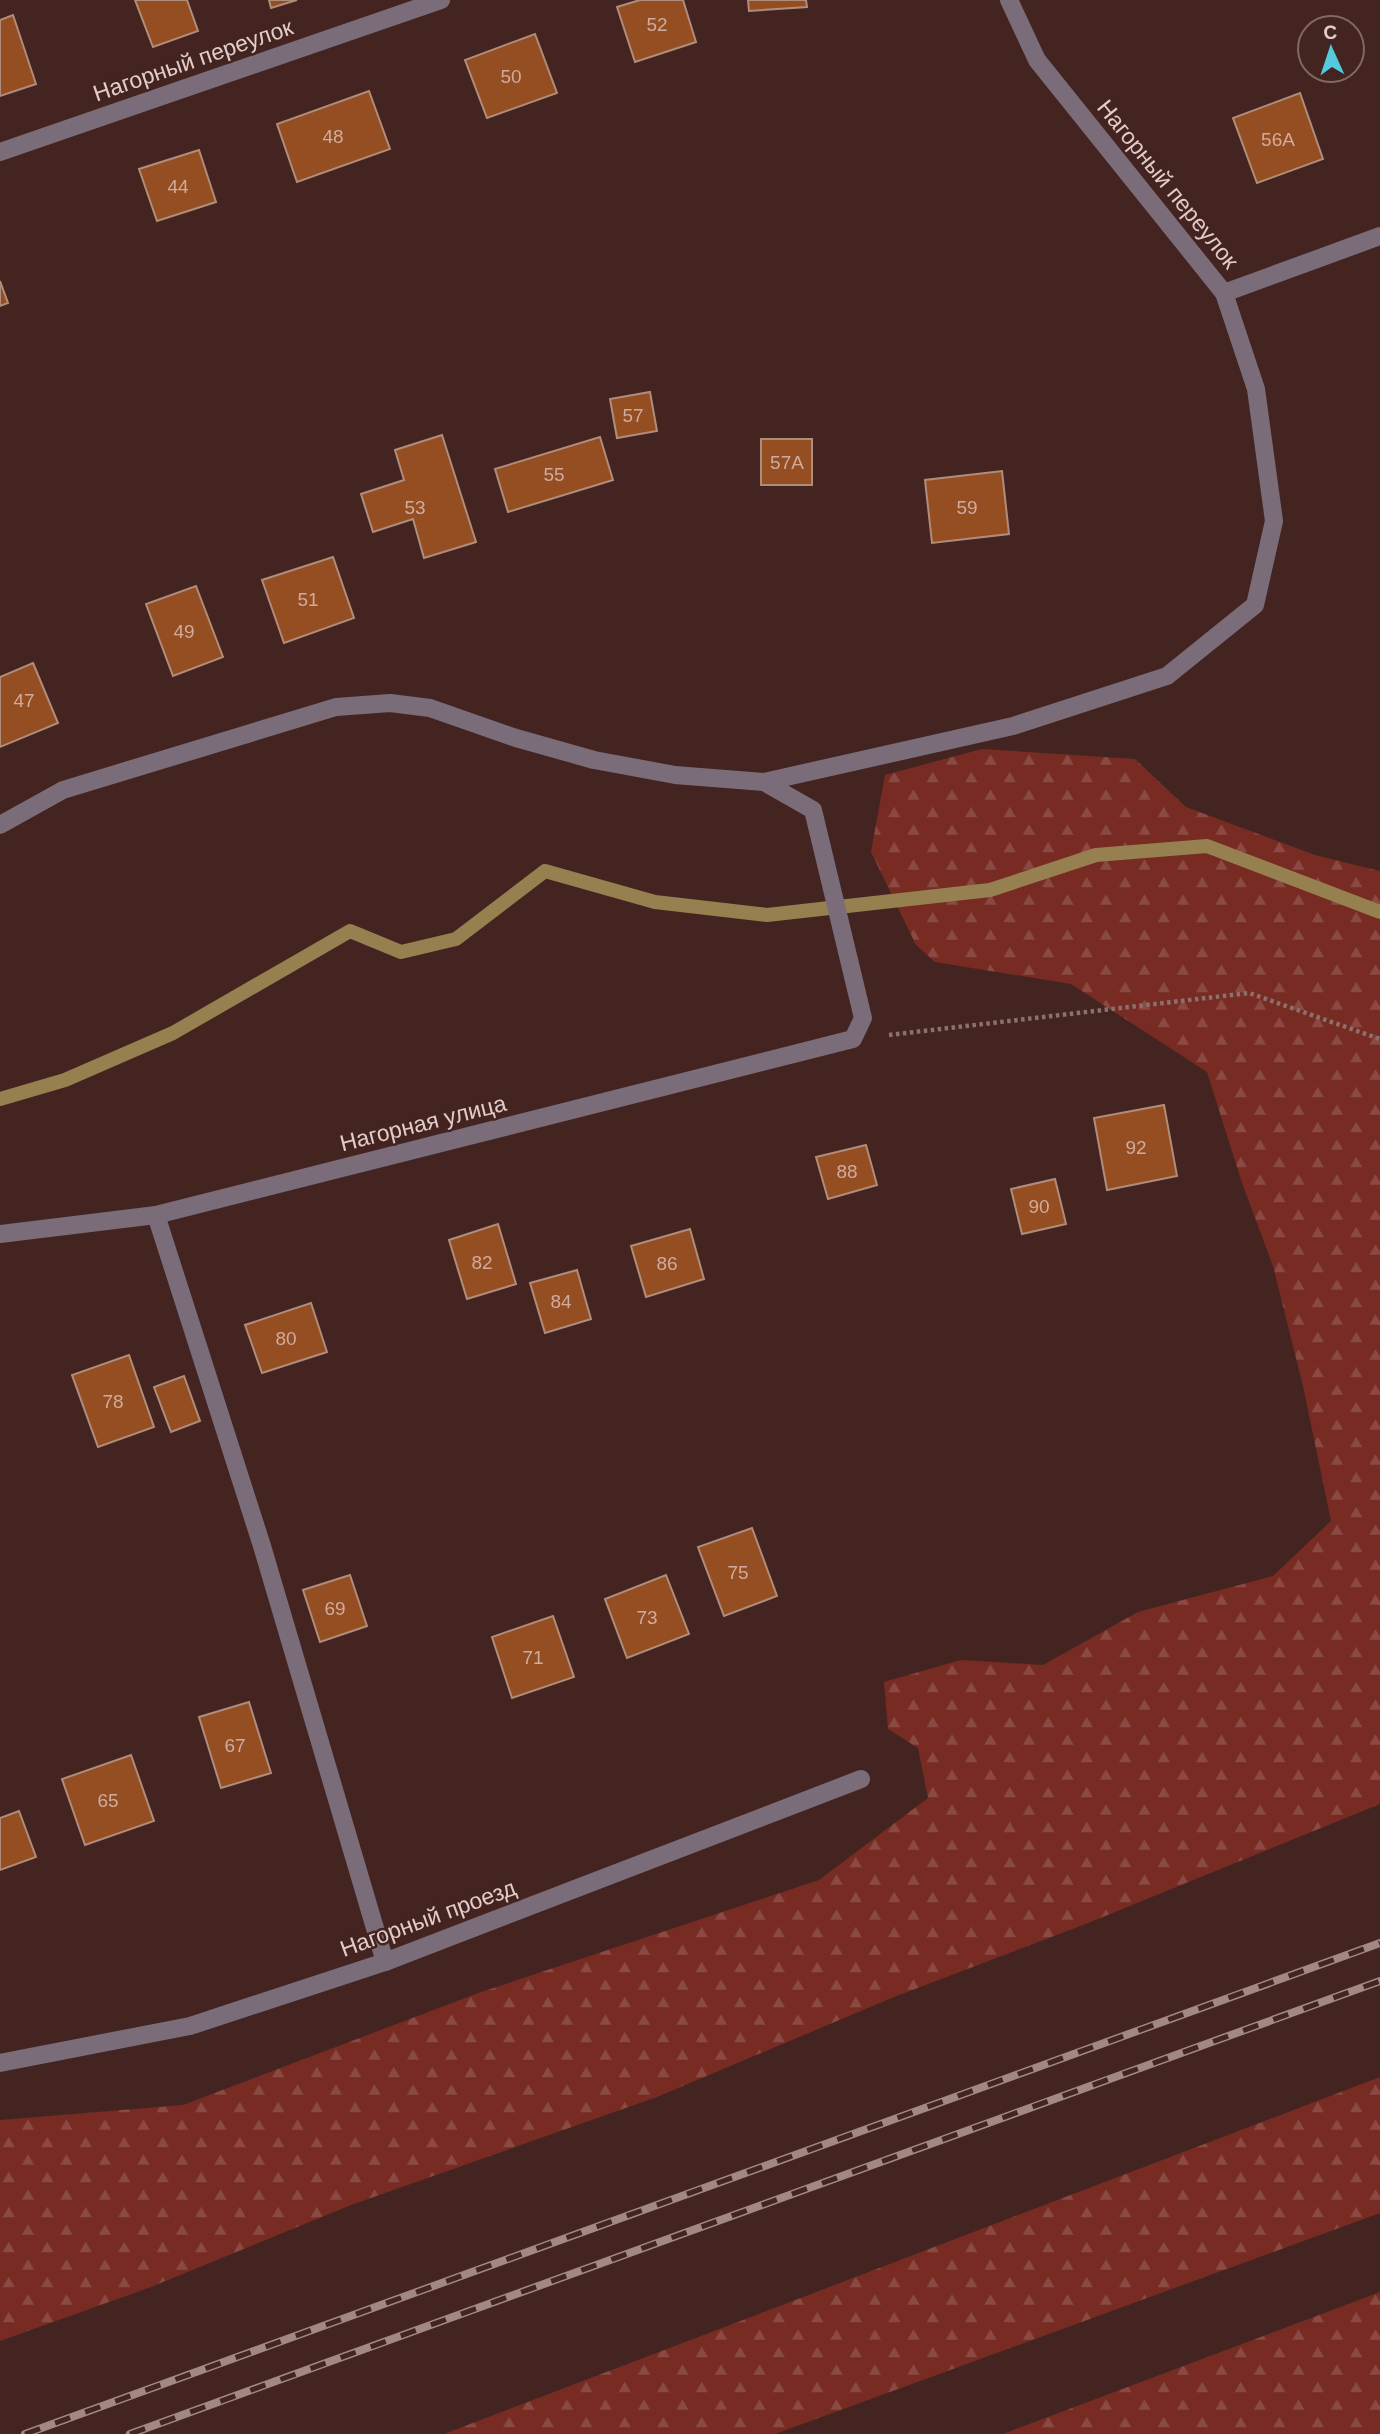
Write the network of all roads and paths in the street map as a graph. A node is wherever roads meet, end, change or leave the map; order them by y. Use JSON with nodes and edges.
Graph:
{"nodes":[{"id":1,"x":441,"y":0,"type":"edge"},
{"id":2,"x":1009,"y":0,"type":"edge"},
{"id":3,"x":0,"y":152,"type":"edge"},
{"id":4,"x":1380,"y":236,"type":"edge"},
{"id":5,"x":1224,"y":293,"type":"junction"},
{"id":6,"x":764,"y":782,"type":"junction"},
{"id":7,"x":0,"y":825,"type":"edge"},
{"id":8,"x":1380,"y":1039,"type":"edge"},
{"id":9,"x":853,"y":1040,"type":"junction"},
{"id":10,"x":156,"y":1215,"type":"junction"},
{"id":11,"x":0,"y":1234,"type":"edge"},
{"id":12,"x":861,"y":1779,"type":"dead end"},
{"id":13,"x":385,"y":1962,"type":"junction"},
{"id":14,"x":0,"y":2063,"type":"edge"}],
"edges":[{"from":1,"to":3,"type":"street","name":"Нагорный переулок"},
{"from":2,"to":5,"type":"street","name":"Нагорный переулок"},
{"from":4,"to":5,"type":"street","name":"Нагорный переулок"},
{"from":5,"to":6,"type":"street"},
{"from":6,"to":7,"type":"street"},
{"from":6,"to":9,"type":"street"},
{"from":8,"to":9,"type":"path"},
{"from":9,"to":10,"type":"street","name":"Нагорная улица"},
{"from":10,"to":11,"type":"street","name":"Нагорная улица"},
{"from":10,"to":13,"type":"street"},
{"from":12,"to":13,"type":"street","name":"Нагорный проезд"},
{"from":13,"to":14,"type":"street","name":"Нагорный проезд"}]}
